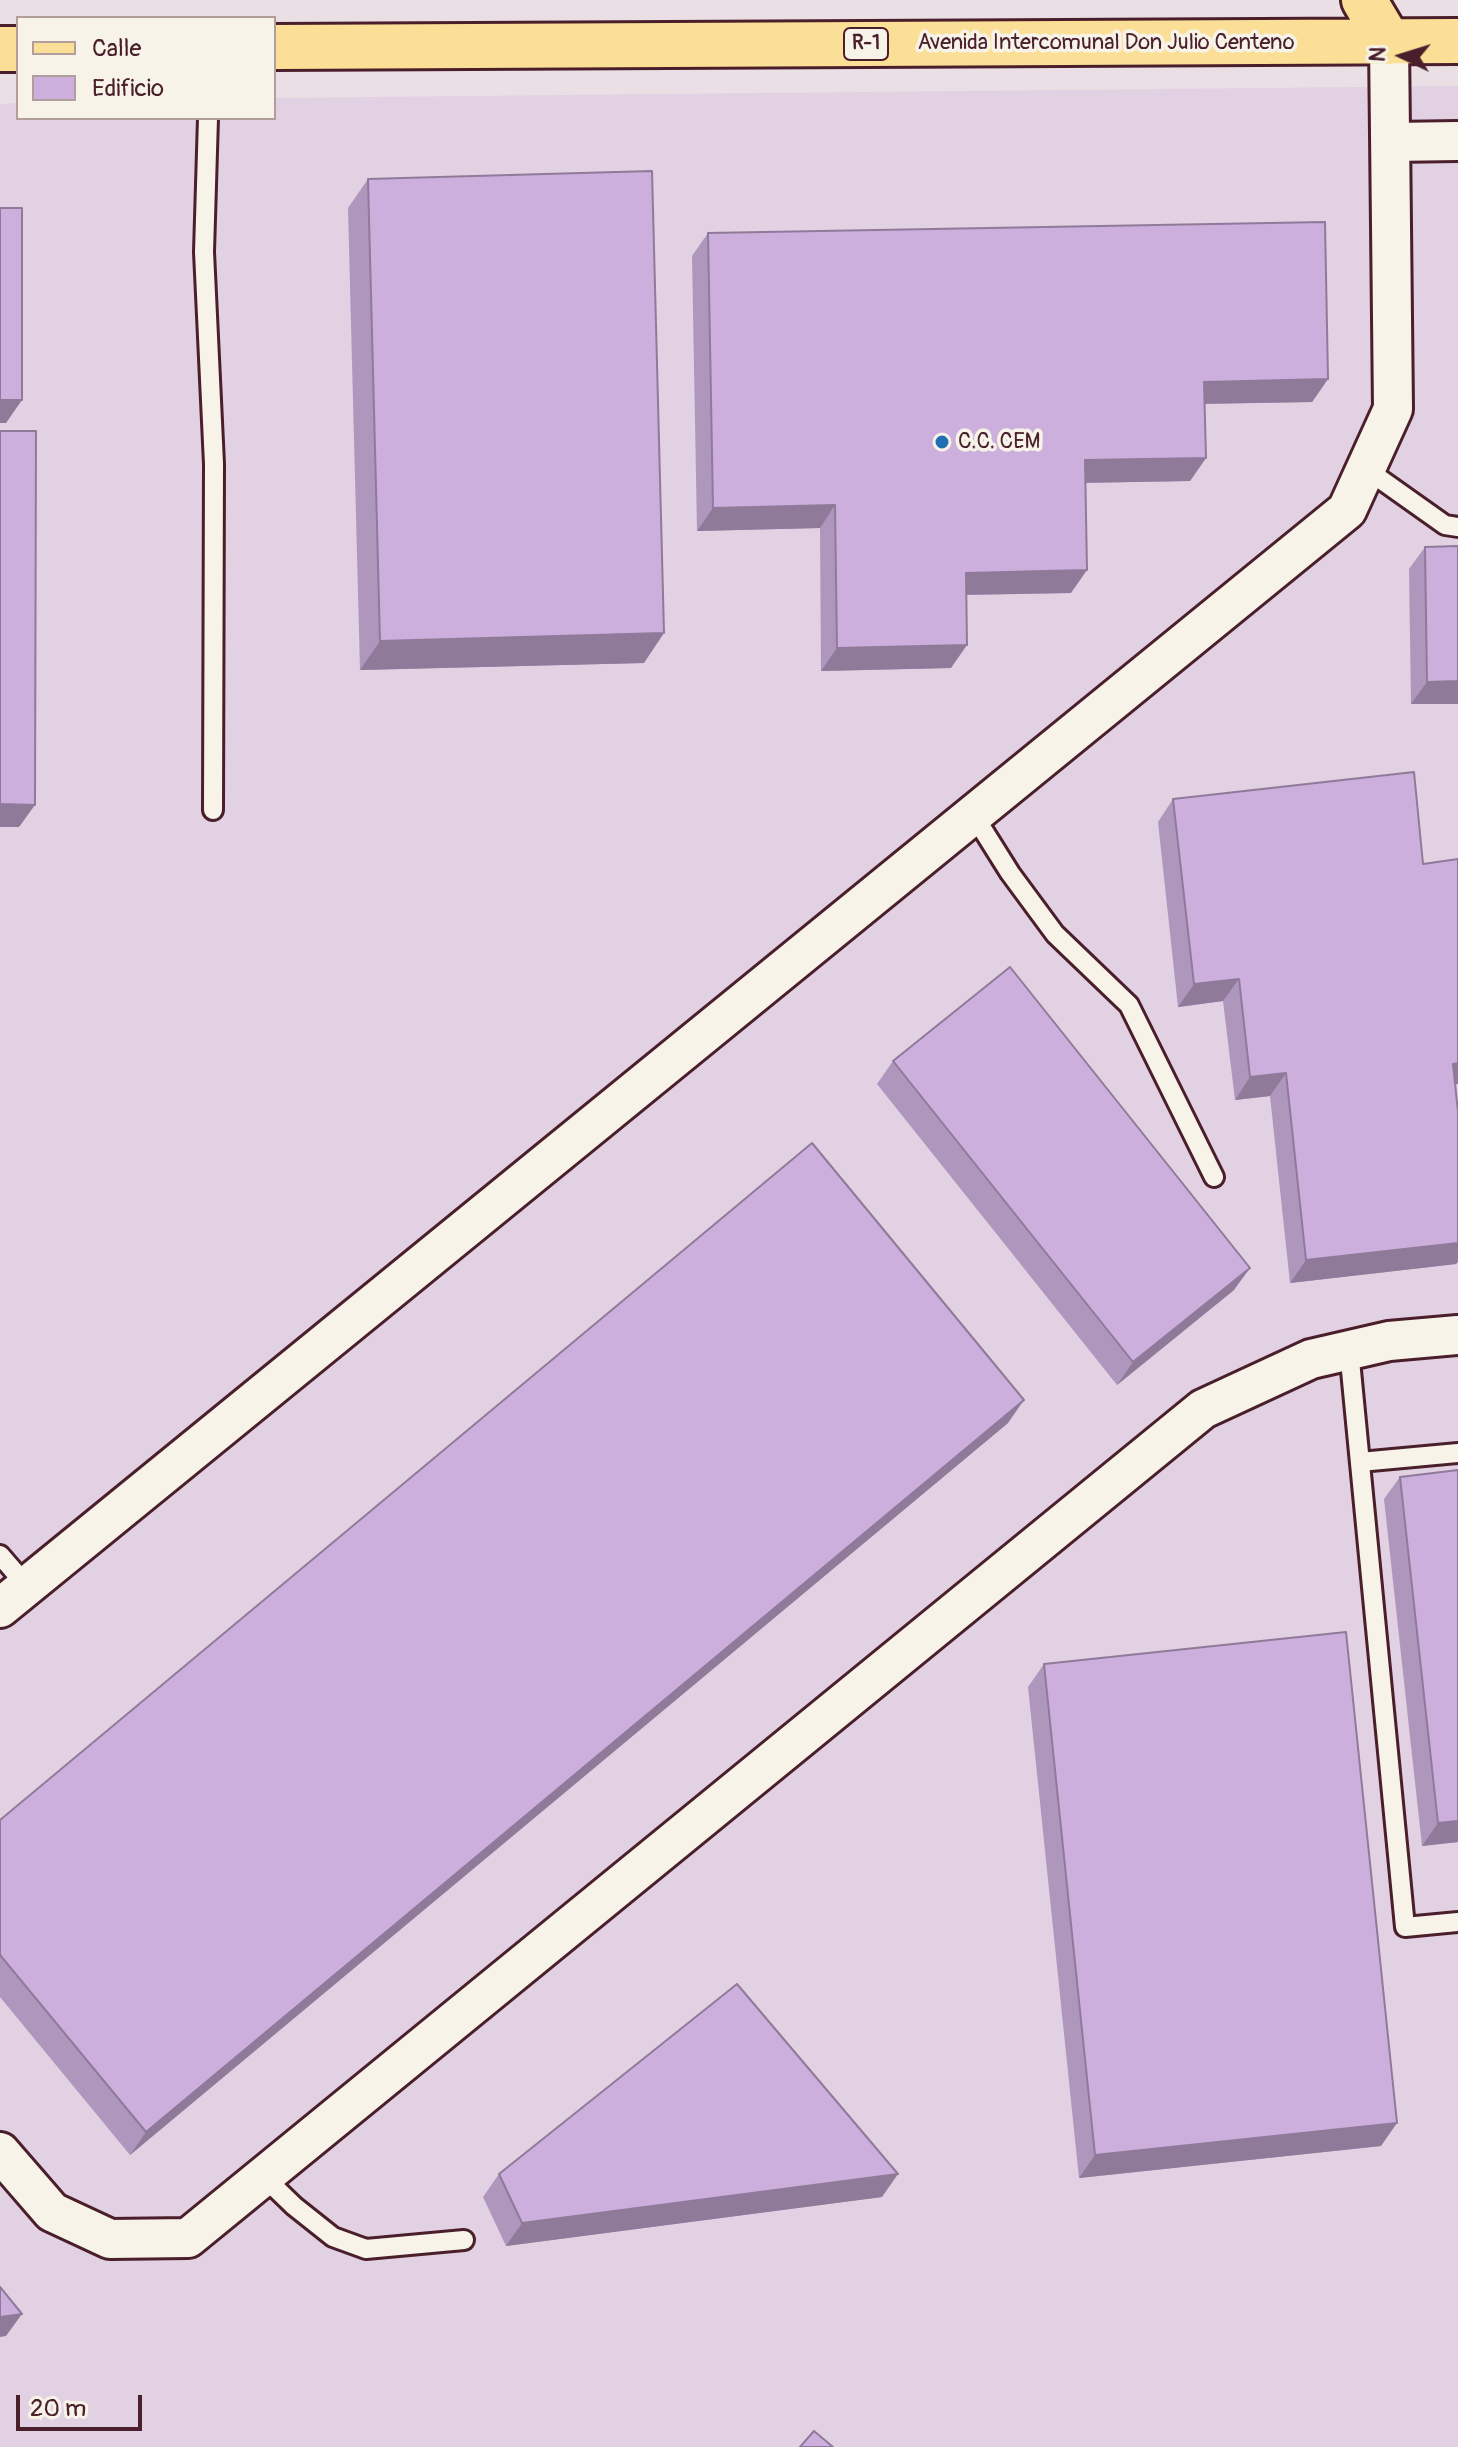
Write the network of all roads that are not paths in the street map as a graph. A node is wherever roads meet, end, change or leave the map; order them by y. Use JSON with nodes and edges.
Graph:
{"nodes":[{"id":1,"x":1364,"y":0,"type":"edge"},
{"id":2,"x":1458,"y":41,"type":"edge"},
{"id":3,"x":1389,"y":42,"type":"junction"},
{"id":4,"x":276,"y":47,"type":"edge"},
{"id":5,"x":208,"y":120,"type":"edge"},
{"id":6,"x":1458,"y":141,"type":"edge"},
{"id":7,"x":1392,"y":142,"type":"junction"},
{"id":8,"x":1366,"y":469,"type":"junction"},
{"id":9,"x":1458,"y":527,"type":"edge"},
{"id":10,"x":213,"y":810,"type":"dead end"},
{"id":11,"x":973,"y":814,"type":"junction"},
{"id":12,"x":1214,"y":1177,"type":"dead end"},
{"id":13,"x":1458,"y":1335,"type":"edge"},
{"id":14,"x":1349,"y":1350,"type":"junction"},
{"id":15,"x":1458,"y":1453,"type":"edge"},
{"id":16,"x":1360,"y":1462,"type":"junction"},
{"id":17,"x":0,"y":1555,"type":"edge"},
{"id":18,"x":13,"y":1596,"type":"edge"},
{"id":19,"x":1458,"y":1922,"type":"edge"},
{"id":20,"x":0,"y":2152,"type":"edge"},
{"id":21,"x":264,"y":2177,"type":"junction"},
{"id":22,"x":464,"y":2240,"type":"dead end"}],
"edges":[{"from":1,"to":3,"type":"main road"},
{"from":2,"to":3,"type":"main road","name":"Avenida Intercomunal Don Julio Centeno","number":"R-1"},
{"from":3,"to":4,"type":"main road","name":"Avenida Intercomunal Don Julio Centeno","number":"R-1"},
{"from":3,"to":7,"type":"street"},
{"from":5,"to":10,"type":"lane"},
{"from":6,"to":7,"type":"street"},
{"from":7,"to":8,"type":"street"},
{"from":8,"to":9,"type":"lane"},
{"from":8,"to":11,"type":"street"},
{"from":11,"to":12,"type":"lane"},
{"from":11,"to":18,"type":"street"},
{"from":13,"to":14,"type":"street"},
{"from":14,"to":16,"type":"lane"},
{"from":14,"to":21,"type":"street"},
{"from":15,"to":16,"type":"lane"},
{"from":16,"to":19,"type":"lane"},
{"from":17,"to":18,"type":"lane"},
{"from":20,"to":21,"type":"street"},
{"from":21,"to":22,"type":"lane"}]}
